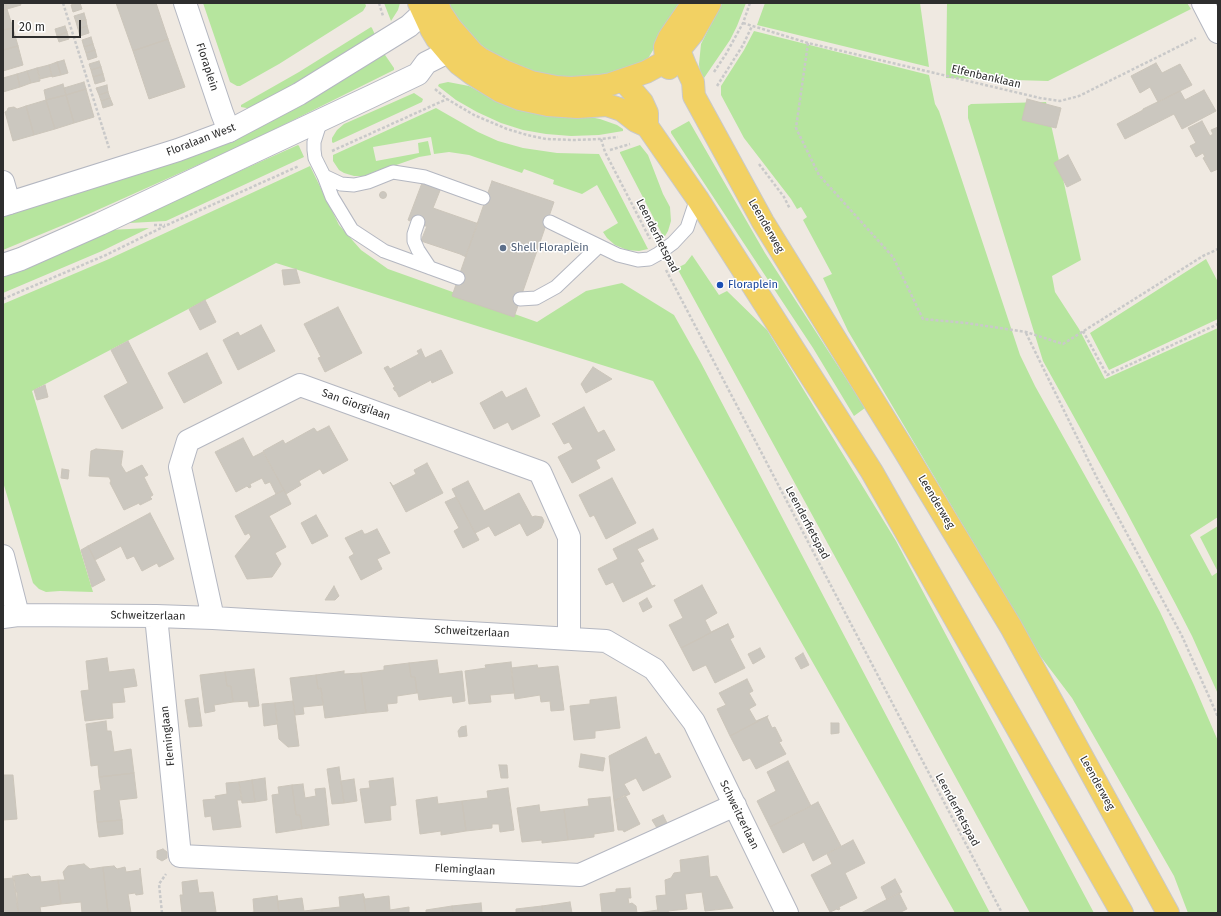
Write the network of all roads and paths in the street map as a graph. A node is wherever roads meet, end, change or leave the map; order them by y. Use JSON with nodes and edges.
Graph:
{"nodes":[{"id":1,"x":63,"y":3,"type":"edge"},
{"id":2,"x":185,"y":3,"type":"edge"},
{"id":3,"x":379,"y":3,"type":"edge"},
{"id":4,"x":693,"y":3,"type":"edge"},
{"id":5,"x":710,"y":3,"type":"edge"},
{"id":6,"x":750,"y":3,"type":"edge"},
{"id":7,"x":1203,"y":3,"type":"edge"},
{"id":8,"x":426,"y":6,"type":"edge"},
{"id":9,"x":382,"y":13,"type":"dead end"},
{"id":10,"x":743,"y":23,"type":"junction"},
{"id":11,"x":752,"y":26,"type":"junction"},
{"id":12,"x":1209,"y":34,"type":"edge"},
{"id":13,"x":808,"y":44,"type":"junction"},
{"id":14,"x":457,"y":54,"type":"junction"},
{"id":15,"x":672,"y":55,"type":"junction"},
{"id":16,"x":710,"y":77,"type":"dead end"},
{"id":17,"x":424,"y":79,"type":"junction"},
{"id":18,"x":623,"y":80,"type":"junction"},
{"id":19,"x":704,"y":93,"type":"junction"},
{"id":20,"x":446,"y":99,"type":"junction"},
{"id":21,"x":321,"y":120,"type":"junction"},
{"id":22,"x":647,"y":126,"type":"junction"},
{"id":23,"x":229,"y":131,"type":"junction"},
{"id":24,"x":621,"y":136,"type":"dead end"},
{"id":25,"x":600,"y":139,"type":"junction"},
{"id":26,"x":631,"y":144,"type":"dead end"},
{"id":27,"x":109,"y":149,"type":"dead end"},
{"id":28,"x":610,"y":150,"type":"dead end"},
{"id":29,"x":332,"y":151,"type":"dead end"},
{"id":30,"x":300,"y":165,"type":"dead end"},
{"id":31,"x":324,"y":176,"type":"junction"},
{"id":32,"x":3,"y":182,"type":"edge"},
{"id":33,"x":483,"y":198,"type":"dead end"},
{"id":34,"x":697,"y":198,"type":"junction"},
{"id":35,"x":6,"y":204,"type":"edge"},
{"id":36,"x":418,"y":222,"type":"dead end"},
{"id":37,"x":550,"y":222,"type":"dead end"},
{"id":38,"x":599,"y":246,"type":"junction"},
{"id":39,"x":1218,"y":249,"type":"edge"},
{"id":40,"x":658,"y":254,"type":"junction"},
{"id":41,"x":3,"y":265,"type":"edge"},
{"id":42,"x":430,"y":268,"type":"junction"},
{"id":43,"x":458,"y":278,"type":"dead end"},
{"id":44,"x":3,"y":299,"type":"edge"},
{"id":45,"x":520,"y":299,"type":"dead end"},
{"id":46,"x":1218,"y":324,"type":"edge"},
{"id":47,"x":1083,"y":331,"type":"junction"},
{"id":48,"x":1026,"y":332,"type":"junction"},
{"id":49,"x":3,"y":556,"type":"edge"},
{"id":50,"x":11,"y":616,"type":"edge"},
{"id":51,"x":156,"y":616,"type":"junction"},
{"id":52,"x":213,"y":618,"type":"junction"},
{"id":53,"x":569,"y":638,"type":"junction"},
{"id":54,"x":1218,"y":717,"type":"edge"},
{"id":55,"x":735,"y":805,"type":"junction"},
{"id":56,"x":180,"y":856,"type":"junction"},
{"id":57,"x":162,"y":913,"type":"edge"},
{"id":58,"x":786,"y":913,"type":"edge"},
{"id":59,"x":1002,"y":913,"type":"edge"},
{"id":60,"x":1122,"y":913,"type":"edge"},
{"id":61,"x":1168,"y":913,"type":"edge"}],
"edges":[{"from":1,"to":27,"type":"path"},
{"from":2,"to":23,"type":"street","name":"Floraplein"},
{"from":3,"to":9,"type":"path"},
{"from":4,"to":15,"type":"main road"},
{"from":5,"to":15,"type":"main road"},
{"from":6,"to":10,"type":"path"},
{"from":7,"to":12,"type":"street"},
{"from":8,"to":14,"type":"main road"},
{"from":8,"to":23,"type":"street","name":"Floralaan West"},
{"from":10,"to":11,"type":"path","name":"Elfenbanklaan"},
{"from":10,"to":16,"type":"path"},
{"from":11,"to":13,"type":"path","name":"Elfenbanklaan"},
{"from":11,"to":19,"type":"path"},
{"from":12,"to":13,"type":"path","name":"Elfenbanklaan"},
{"from":13,"to":48,"type":"path"},
{"from":14,"to":17,"type":"street"},
{"from":14,"to":18,"type":"main road"},
{"from":14,"to":22,"type":"main road"},
{"from":15,"to":18,"type":"main road"},
{"from":15,"to":19,"type":"main road","name":"Leenderweg"},
{"from":17,"to":20,"type":"path"},
{"from":17,"to":21,"type":"street"},
{"from":18,"to":22,"type":"main road"},
{"from":19,"to":61,"type":"main road","name":"Leenderweg"},
{"from":20,"to":25,"type":"path"},
{"from":20,"to":29,"type":"path"},
{"from":21,"to":31,"type":"lane"},
{"from":21,"to":41,"type":"street"},
{"from":22,"to":34,"type":"main road"},
{"from":23,"to":35,"type":"street","name":"Floralaan West"},
{"from":24,"to":25,"type":"path"},
{"from":25,"to":40,"type":"path","name":"Leenderfietspad"},
{"from":26,"to":28,"type":"path"},
{"from":30,"to":44,"type":"path"},
{"from":31,"to":33,"type":"lane"},
{"from":31,"to":42,"type":"lane"},
{"from":32,"to":35,"type":"street"},
{"from":34,"to":40,"type":"lane"},
{"from":34,"to":60,"type":"main road"},
{"from":36,"to":42,"type":"lane"},
{"from":37,"to":38,"type":"lane"},
{"from":38,"to":40,"type":"lane"},
{"from":38,"to":45,"type":"lane"},
{"from":39,"to":47,"type":"path"},
{"from":40,"to":59,"type":"path","name":"Leenderfietspad"},
{"from":42,"to":43,"type":"lane"},
{"from":46,"to":47,"type":"path"},
{"from":47,"to":48,"type":"path"},
{"from":48,"to":54,"type":"path"},
{"from":49,"to":50,"type":"street"},
{"from":50,"to":51,"type":"street","name":"Schweitzerlaan"},
{"from":51,"to":52,"type":"street","name":"Schweitzerlaan"},
{"from":51,"to":56,"type":"street","name":"Fleminglaan"},
{"from":52,"to":53,"type":"street","name":"Schweitzerlaan"},
{"from":52,"to":53,"type":"street","name":"San Giorgilaan"},
{"from":53,"to":55,"type":"street","name":"Schweitzerlaan"},
{"from":55,"to":56,"type":"street","name":"Fleminglaan"},
{"from":55,"to":58,"type":"street","name":"Schweitzerlaan"},
{"from":56,"to":57,"type":"path"}]}
